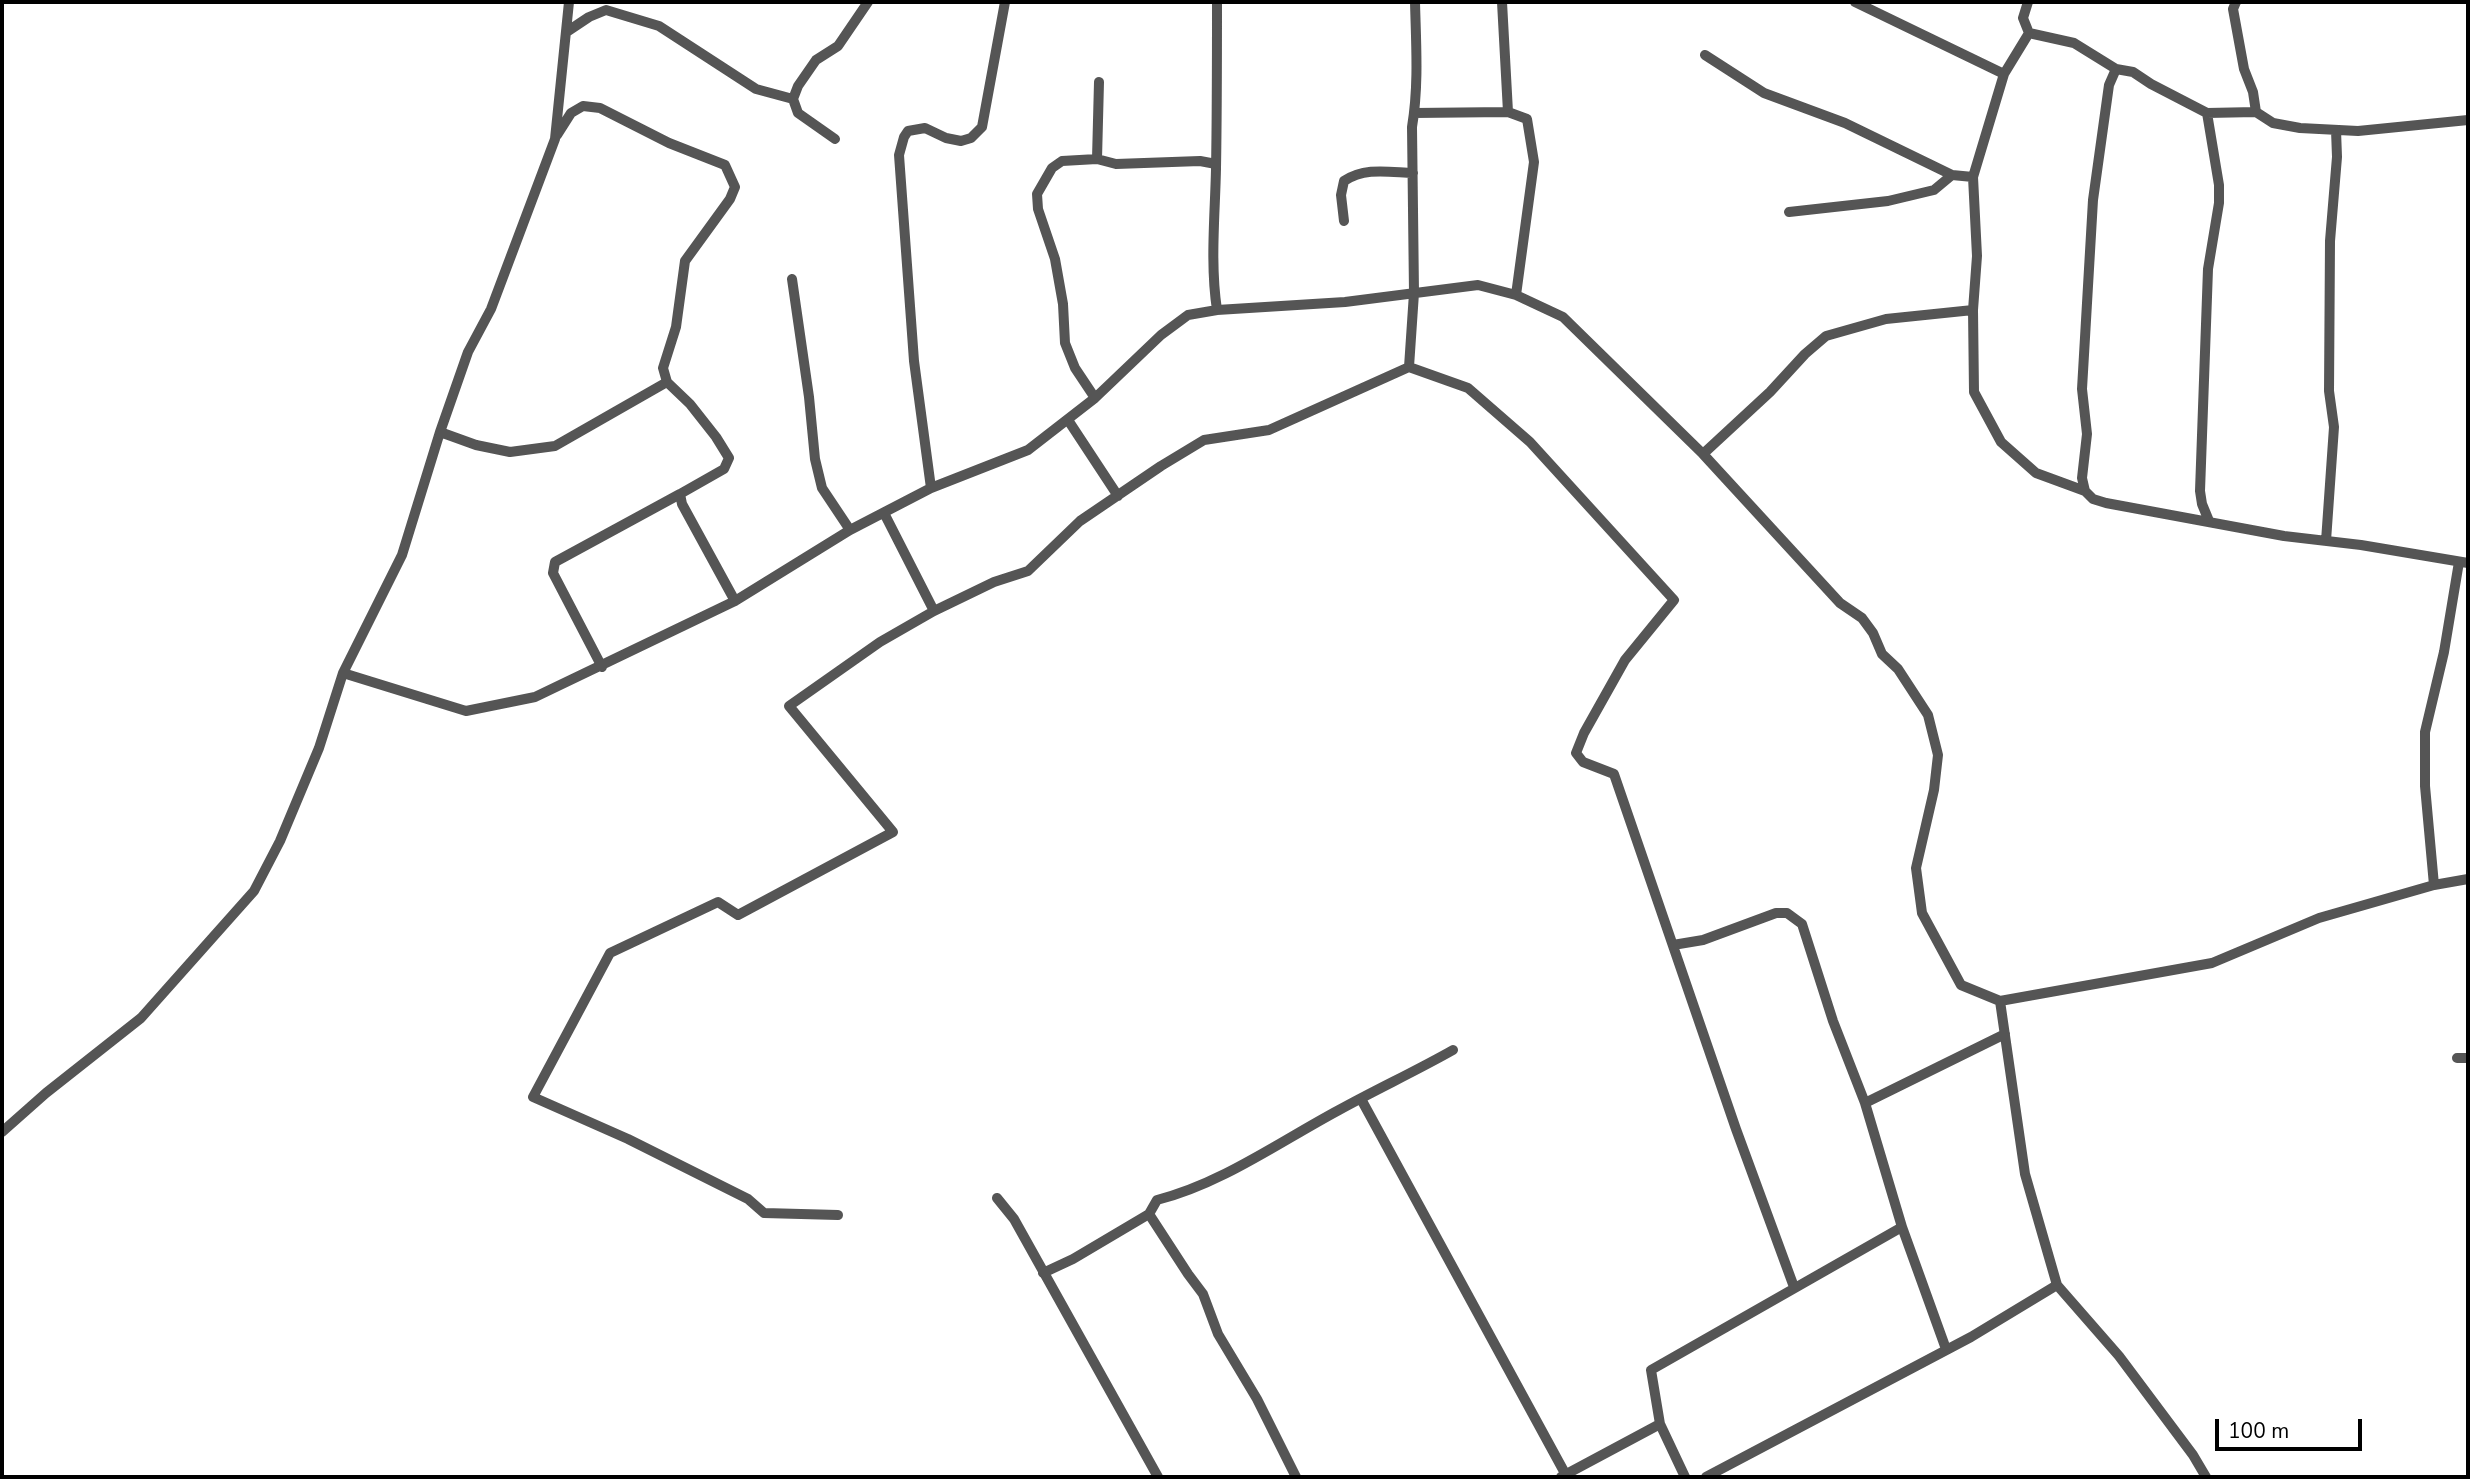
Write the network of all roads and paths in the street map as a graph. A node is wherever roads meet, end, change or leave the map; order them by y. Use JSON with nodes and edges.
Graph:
{"nodes":[{"id":1,"x":569,"y":2,"type":"edge"},
{"id":2,"x":868,"y":2,"type":"edge"},
{"id":3,"x":1005,"y":2,"type":"edge"},
{"id":4,"x":1217,"y":2,"type":"edge"},
{"id":5,"x":1415,"y":2,"type":"edge"},
{"id":6,"x":1502,"y":2,"type":"edge"},
{"id":7,"x":1855,"y":2,"type":"edge"},
{"id":8,"x":2028,"y":2,"type":"edge"},
{"id":9,"x":2236,"y":2,"type":"edge"},
{"id":10,"x":568,"y":31,"type":"junction"},
{"id":11,"x":2029,"y":33,"type":"junction"},
{"id":12,"x":1705,"y":55,"type":"dead end"},
{"id":13,"x":2116,"y":69,"type":"junction"},
{"id":14,"x":2004,"y":74,"type":"junction"},
{"id":15,"x":1099,"y":82,"type":"dead end"},
{"id":16,"x":793,"y":99,"type":"junction"},
{"id":17,"x":1508,"y":112,"type":"junction"},
{"id":18,"x":2256,"y":112,"type":"junction"},
{"id":19,"x":1414,"y":113,"type":"junction"},
{"id":20,"x":2207,"y":113,"type":"junction"},
{"id":21,"x":2468,"y":120,"type":"edge"},
{"id":22,"x":2336,"y":130,"type":"junction"},
{"id":23,"x":555,"y":139,"type":"junction"},
{"id":24,"x":835,"y":139,"type":"dead end"},
{"id":25,"x":1097,"y":159,"type":"junction"},
{"id":26,"x":1216,"y":164,"type":"junction"},
{"id":27,"x":1413,"y":173,"type":"junction"},
{"id":28,"x":1952,"y":175,"type":"junction"},
{"id":29,"x":1973,"y":177,"type":"junction"},
{"id":30,"x":1789,"y":212,"type":"dead end"},
{"id":31,"x":1344,"y":221,"type":"dead end"},
{"id":32,"x":792,"y":279,"type":"dead end"},
{"id":33,"x":1414,"y":293,"type":"junction"},
{"id":34,"x":1516,"y":295,"type":"junction"},
{"id":35,"x":1217,"y":310,"type":"junction"},
{"id":36,"x":1973,"y":310,"type":"junction"},
{"id":37,"x":1409,"y":367,"type":"junction"},
{"id":38,"x":667,"y":382,"type":"junction"},
{"id":39,"x":1095,"y":398,"type":"junction"},
{"id":40,"x":1068,"y":420,"type":"junction"},
{"id":41,"x":440,"y":432,"type":"junction"},
{"id":42,"x":1703,"y":454,"type":"junction"},
{"id":43,"x":931,"y":488,"type":"junction"},
{"id":44,"x":2085,"y":491,"type":"junction"},
{"id":45,"x":680,"y":494,"type":"junction"},
{"id":46,"x":1118,"y":496,"type":"junction"},
{"id":47,"x":884,"y":513,"type":"junction"},
{"id":48,"x":2209,"y":521,"type":"junction"},
{"id":49,"x":850,"y":530,"type":"junction"},
{"id":50,"x":2326,"y":541,"type":"junction"},
{"id":51,"x":2464,"y":563,"type":"edge"},
{"id":52,"x":735,"y":601,"type":"junction"},
{"id":53,"x":934,"y":611,"type":"junction"},
{"id":54,"x":602,"y":667,"type":"junction"},
{"id":55,"x":343,"y":673,"type":"junction"},
{"id":56,"x":2468,"y":879,"type":"edge"},
{"id":57,"x":2434,"y":885,"type":"junction"},
{"id":58,"x":1674,"y":945,"type":"junction"},
{"id":59,"x":2000,"y":1002,"type":"junction"},
{"id":60,"x":2005,"y":1034,"type":"junction"},
{"id":61,"x":1453,"y":1050,"type":"dead end"},
{"id":62,"x":1361,"y":1099,"type":"junction"},
{"id":63,"x":1864,"y":1103,"type":"junction"},
{"id":64,"x":2,"y":1132,"type":"edge"},
{"id":65,"x":997,"y":1198,"type":"dead end"},
{"id":66,"x":1149,"y":1214,"type":"junction"},
{"id":67,"x":838,"y":1215,"type":"dead end"},
{"id":68,"x":1902,"y":1227,"type":"junction"},
{"id":69,"x":1044,"y":1273,"type":"junction"},
{"id":70,"x":2057,"y":1285,"type":"junction"},
{"id":71,"x":1794,"y":1287,"type":"junction"},
{"id":72,"x":1946,"y":1349,"type":"junction"},
{"id":73,"x":1660,"y":1424,"type":"junction"},
{"id":74,"x":1158,"y":1477,"type":"edge"},
{"id":75,"x":1296,"y":1477,"type":"edge"},
{"id":76,"x":1564,"y":1477,"type":"edge"},
{"id":77,"x":1685,"y":1477,"type":"edge"},
{"id":78,"x":1706,"y":1477,"type":"edge"},
{"id":79,"x":2206,"y":1477,"type":"edge"}],
"edges":[{"from":1,"to":10,"type":"street"},
{"from":2,"to":16,"type":"street"},
{"from":3,"to":43,"type":"street"},
{"from":4,"to":26,"type":"street"},
{"from":5,"to":19,"type":"street"},
{"from":6,"to":17,"type":"street"},
{"from":7,"to":14,"type":"street"},
{"from":8,"to":11,"type":"street"},
{"from":9,"to":18,"type":"street"},
{"from":10,"to":16,"type":"street"},
{"from":10,"to":23,"type":"street"},
{"from":11,"to":13,"type":"street"},
{"from":11,"to":14,"type":"street"},
{"from":12,"to":28,"type":"street"},
{"from":13,"to":20,"type":"street"},
{"from":13,"to":44,"type":"street"},
{"from":14,"to":29,"type":"street"},
{"from":15,"to":25,"type":"street"},
{"from":16,"to":24,"type":"street"},
{"from":17,"to":19,"type":"street"},
{"from":17,"to":34,"type":"street"},
{"from":18,"to":20,"type":"street"},
{"from":18,"to":22,"type":"street"},
{"from":19,"to":27,"type":"street"},
{"from":20,"to":48,"type":"street"},
{"from":21,"to":22,"type":"street"},
{"from":22,"to":50,"type":"street"},
{"from":23,"to":38,"type":"street"},
{"from":23,"to":41,"type":"street"},
{"from":25,"to":26,"type":"street"},
{"from":25,"to":39,"type":"street"},
{"from":26,"to":35,"type":"street"},
{"from":27,"to":31,"type":"street"},
{"from":27,"to":33,"type":"street"},
{"from":28,"to":29,"type":"street"},
{"from":28,"to":30,"type":"street"},
{"from":29,"to":36,"type":"street"},
{"from":32,"to":49,"type":"street"},
{"from":33,"to":34,"type":"street"},
{"from":33,"to":35,"type":"street"},
{"from":33,"to":37,"type":"street"},
{"from":34,"to":42,"type":"street"},
{"from":35,"to":39,"type":"street"},
{"from":36,"to":42,"type":"street"},
{"from":36,"to":44,"type":"street"},
{"from":37,"to":46,"type":"street"},
{"from":37,"to":58,"type":"street"},
{"from":38,"to":41,"type":"street"},
{"from":38,"to":45,"type":"street"},
{"from":39,"to":40,"type":"street"},
{"from":40,"to":43,"type":"street"},
{"from":40,"to":46,"type":"street"},
{"from":41,"to":55,"type":"street"},
{"from":42,"to":59,"type":"street"},
{"from":43,"to":47,"type":"street"},
{"from":44,"to":48,"type":"street"},
{"from":45,"to":52,"type":"street"},
{"from":45,"to":54,"type":"street"},
{"from":46,"to":53,"type":"street"},
{"from":47,"to":49,"type":"street"},
{"from":47,"to":53,"type":"street"},
{"from":48,"to":50,"type":"street"},
{"from":49,"to":52,"type":"street"},
{"from":50,"to":51,"type":"street"},
{"from":51,"to":57,"type":"street"},
{"from":52,"to":54,"type":"street"},
{"from":53,"to":67,"type":"street"},
{"from":54,"to":55,"type":"street"},
{"from":55,"to":64,"type":"street"},
{"from":56,"to":57,"type":"street"},
{"from":57,"to":59,"type":"street"},
{"from":58,"to":63,"type":"street"},
{"from":58,"to":71,"type":"street"},
{"from":59,"to":60,"type":"street"},
{"from":60,"to":63,"type":"street"},
{"from":60,"to":70,"type":"street"},
{"from":61,"to":62,"type":"street"},
{"from":62,"to":66,"type":"street"},
{"from":62,"to":76,"type":"street"},
{"from":63,"to":68,"type":"street"},
{"from":65,"to":69,"type":"street"},
{"from":66,"to":69,"type":"street"},
{"from":66,"to":75,"type":"street"},
{"from":68,"to":71,"type":"street"},
{"from":68,"to":72,"type":"street"},
{"from":69,"to":74,"type":"street"},
{"from":70,"to":72,"type":"street"},
{"from":70,"to":79,"type":"street"},
{"from":71,"to":73,"type":"street"},
{"from":72,"to":78,"type":"street"},
{"from":73,"to":76,"type":"street"},
{"from":73,"to":77,"type":"street"}]}
